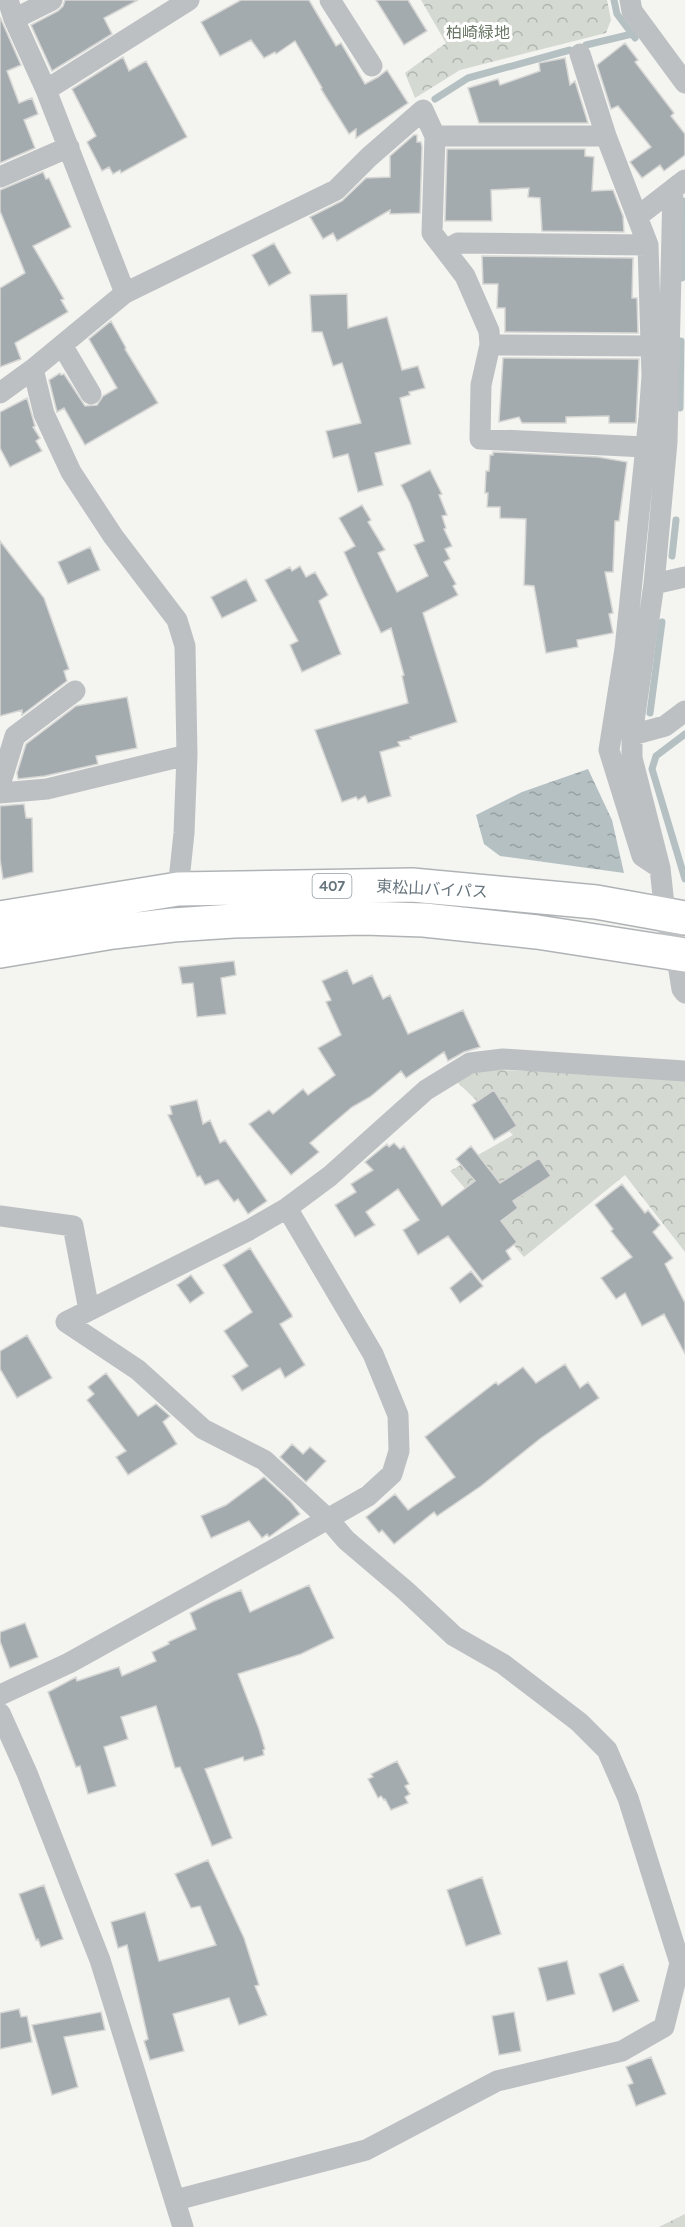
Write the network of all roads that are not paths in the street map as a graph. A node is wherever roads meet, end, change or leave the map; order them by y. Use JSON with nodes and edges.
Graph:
{"nodes":[{"id":1,"x":52,"y":0,"type":"edge"},
{"id":2,"x":189,"y":0,"type":"edge"},
{"id":3,"x":330,"y":0,"type":"edge"},
{"id":4,"x":630,"y":0,"type":"edge"},
{"id":5,"x":11,"y":10,"type":"edge"},
{"id":6,"x":580,"y":54,"type":"dead end"},
{"id":7,"x":372,"y":66,"type":"dead end"},
{"id":8,"x":685,"y":83,"type":"edge"},
{"id":9,"x":46,"y":90,"type":"junction"},
{"id":10,"x":435,"y":136,"type":"junction"},
{"id":11,"x":606,"y":136,"type":"junction"},
{"id":12,"x":69,"y":147,"type":"junction"},
{"id":13,"x":0,"y":177,"type":"edge"},
{"id":14,"x":679,"y":184,"type":"edge"},
{"id":15,"x":637,"y":217,"type":"junction"},
{"id":16,"x":648,"y":244,"type":"junction"},
{"id":17,"x":445,"y":250,"type":"junction"},
{"id":18,"x":125,"y":293,"type":"junction"},
{"id":19,"x":678,"y":309,"type":"edge"},
{"id":20,"x":62,"y":345,"type":"junction"},
{"id":21,"x":490,"y":345,"type":"junction"},
{"id":22,"x":651,"y":346,"type":"junction"},
{"id":23,"x":33,"y":369,"type":"junction"},
{"id":24,"x":0,"y":393,"type":"edge"},
{"id":25,"x":91,"y":394,"type":"dead end"},
{"id":26,"x":676,"y":440,"type":"edge"},
{"id":27,"x":645,"y":447,"type":"junction"},
{"id":28,"x":685,"y":577,"type":"edge"},
{"id":29,"x":654,"y":584,"type":"junction"},
{"id":30,"x":75,"y":691,"type":"dead end"},
{"id":31,"x":685,"y":711,"type":"edge"},
{"id":32,"x":632,"y":735,"type":"junction"},
{"id":33,"x":187,"y":755,"type":"junction"},
{"id":34,"x":0,"y":785,"type":"edge"},
{"id":35,"x":0,"y":793,"type":"edge"},
{"id":36,"x":660,"y":868,"type":"junction"},
{"id":37,"x":178,"y":889,"type":"junction"},
{"id":38,"x":675,"y":916,"type":"edge"},
{"id":39,"x":0,"y":918,"type":"edge"},
{"id":40,"x":0,"y":951,"type":"edge"},
{"id":41,"x":681,"y":953,"type":"edge"},
{"id":42,"x":685,"y":993,"type":"edge"},
{"id":43,"x":685,"y":1071,"type":"edge"},
{"id":44,"x":287,"y":1208,"type":"junction"},
{"id":45,"x":0,"y":1216,"type":"edge"},
{"id":46,"x":89,"y":1310,"type":"junction"},
{"id":47,"x":328,"y":1519,"type":"junction"},
{"id":48,"x":0,"y":1695,"type":"edge"},
{"id":49,"x":0,"y":1713,"type":"edge"},
{"id":50,"x":176,"y":2200,"type":"junction"},
{"id":51,"x":183,"y":2227,"type":"edge"}],
"edges":[{"from":1,"to":5,"type":"street"},
{"from":2,"to":9,"type":"street"},
{"from":3,"to":7,"type":"street"},
{"from":4,"to":8,"type":"street"},
{"from":5,"to":9,"type":"street"},
{"from":6,"to":11,"type":"street"},
{"from":9,"to":12,"type":"street"},
{"from":10,"to":11,"type":"street"},
{"from":10,"to":17,"type":"street"},
{"from":10,"to":18,"type":"street"},
{"from":11,"to":15,"type":"street"},
{"from":12,"to":13,"type":"street"},
{"from":12,"to":18,"type":"street"},
{"from":14,"to":15,"type":"street"},
{"from":14,"to":19,"type":"street"},
{"from":15,"to":16,"type":"street"},
{"from":16,"to":17,"type":"street"},
{"from":16,"to":22,"type":"street"},
{"from":17,"to":21,"type":"street"},
{"from":18,"to":20,"type":"street"},
{"from":19,"to":26,"type":"street"},
{"from":20,"to":23,"type":"street"},
{"from":20,"to":25,"type":"street"},
{"from":21,"to":22,"type":"street"},
{"from":21,"to":27,"type":"street"},
{"from":22,"to":27,"type":"street"},
{"from":23,"to":24,"type":"street"},
{"from":23,"to":33,"type":"street"},
{"from":26,"to":29,"type":"street"},
{"from":27,"to":36,"type":"street"},
{"from":28,"to":29,"type":"street"},
{"from":29,"to":32,"type":"street"},
{"from":30,"to":34,"type":"street"},
{"from":31,"to":32,"type":"street"},
{"from":32,"to":36,"type":"street"},
{"from":33,"to":35,"type":"street"},
{"from":33,"to":37,"type":"street"},
{"from":36,"to":38,"type":"street"},
{"from":37,"to":38,"type":"highway","name":"東松山バイパス","number":"407"},
{"from":37,"to":39,"type":"highway","name":"東松山バイパス","number":"407"},
{"from":38,"to":41,"type":"street"},
{"from":40,"to":41,"type":"highway","name":"東松山バイパス","number":"407"},
{"from":41,"to":42,"type":"street"},
{"from":43,"to":44,"type":"street"},
{"from":44,"to":46,"type":"street"},
{"from":44,"to":47,"type":"street"},
{"from":45,"to":46,"type":"street"},
{"from":46,"to":47,"type":"street"},
{"from":47,"to":48,"type":"street"},
{"from":47,"to":50,"type":"street"},
{"from":49,"to":50,"type":"street"},
{"from":50,"to":51,"type":"street"}]}
